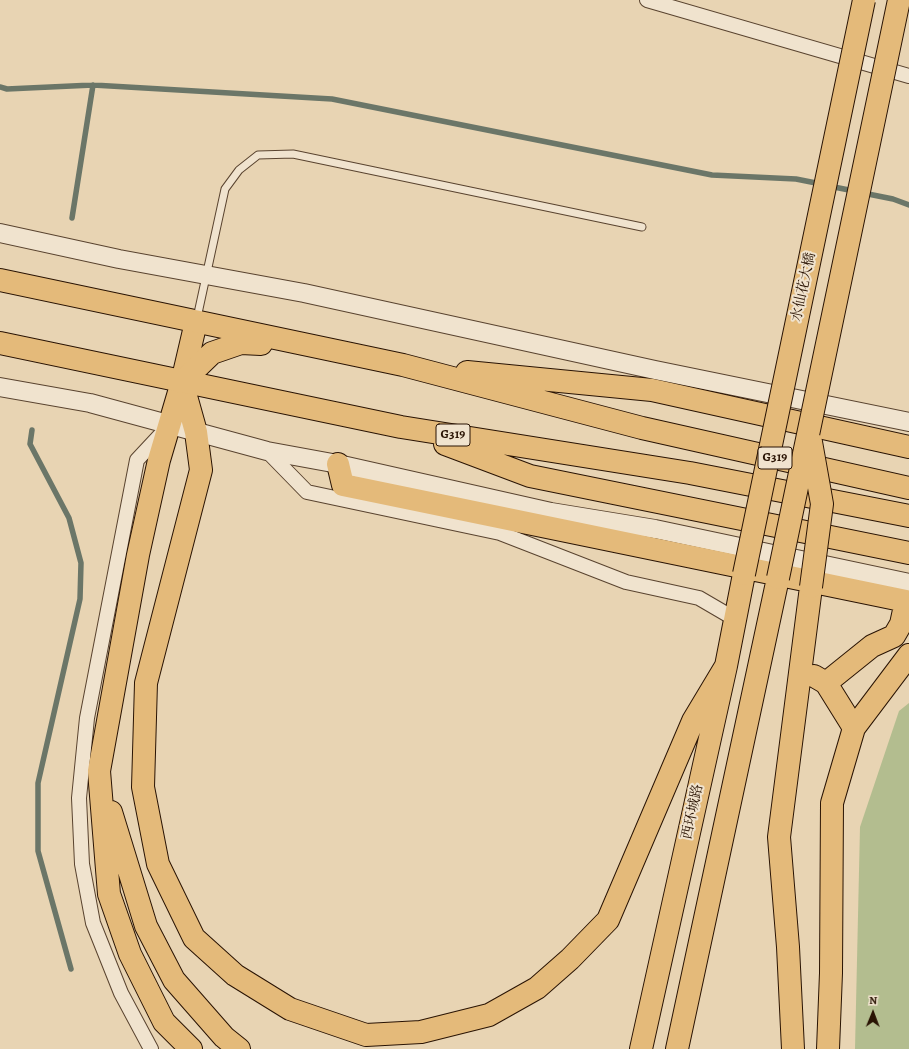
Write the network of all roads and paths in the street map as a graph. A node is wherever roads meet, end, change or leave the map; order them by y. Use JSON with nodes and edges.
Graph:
{"nodes":[{"id":1,"x":647,"y":0,"type":"edge"},
{"id":2,"x":864,"y":0,"type":"edge"},
{"id":3,"x":899,"y":0,"type":"edge"},
{"id":4,"x":909,"y":76,"type":"edge"},
{"id":5,"x":642,"y":227,"type":"dead end"},
{"id":6,"x":0,"y":233,"type":"edge"},
{"id":7,"x":207,"y":275,"type":"junction"},
{"id":8,"x":0,"y":280,"type":"edge"},
{"id":9,"x":196,"y":322,"type":"junction"},
{"id":10,"x":0,"y":343,"type":"edge"},
{"id":11,"x":315,"y":347,"type":"junction"},
{"id":12,"x":403,"y":366,"type":"junction"},
{"id":13,"x":182,"y":382,"type":"junction"},
{"id":14,"x":0,"y":387,"type":"edge"},
{"id":15,"x":909,"y":422,"type":"edge"},
{"id":16,"x":169,"y":425,"type":"junction"},
{"id":17,"x":401,"y":427,"type":"junction"},
{"id":18,"x":809,"y":429,"type":"junction"},
{"id":19,"x":196,"y":432,"type":"junction"},
{"id":20,"x":909,"y":447,"type":"edge"},
{"id":21,"x":267,"y":451,"type":"junction"},
{"id":22,"x":338,"y":464,"type":"junction"},
{"id":23,"x":909,"y":488,"type":"edge"},
{"id":24,"x":909,"y":516,"type":"edge"},
{"id":25,"x":909,"y":553,"type":"edge"},
{"id":26,"x":744,"y":574,"type":"joint"},
{"id":27,"x":909,"y":583,"type":"edge"},
{"id":28,"x":735,"y":619,"type":"junction"},
{"id":29,"x":909,"y":656,"type":"edge"},
{"id":30,"x":726,"y":666,"type":"junction"},
{"id":31,"x":801,"y":668,"type":"junction"},
{"id":32,"x":826,"y":683,"type":"junction"},
{"id":33,"x":854,"y":728,"type":"junction"},
{"id":34,"x":99,"y":771,"type":"junction"},
{"id":35,"x":151,"y":1049,"type":"edge"},
{"id":36,"x":191,"y":1049,"type":"edge"},
{"id":37,"x":239,"y":1049,"type":"edge"},
{"id":38,"x":641,"y":1049,"type":"edge"},
{"id":39,"x":677,"y":1049,"type":"edge"},
{"id":40,"x":793,"y":1049,"type":"edge"},
{"id":41,"x":828,"y":1049,"type":"edge"}],
"edges":[{"from":1,"to":4,"type":"street"},
{"from":2,"to":26,"type":"main road","name":"水仙花大橋","bridge":true},
{"from":3,"to":18,"type":"main road","bridge":true},
{"from":5,"to":7,"type":"lane"},
{"from":6,"to":7,"type":"street"},
{"from":7,"to":9,"type":"lane"},
{"from":7,"to":15,"type":"street"},
{"from":8,"to":9,"type":"main road","number":"G319"},
{"from":9,"to":11,"type":"main road","number":"G319"},
{"from":9,"to":13,"type":"main road"},
{"from":10,"to":13,"type":"main road","number":"G319"},
{"from":11,"to":12,"type":"main road","number":"G319"},
{"from":11,"to":13,"type":"main road"},
{"from":12,"to":20,"type":"main road"},
{"from":12,"to":23,"type":"main road","number":"G319"},
{"from":13,"to":16,"type":"main road"},
{"from":13,"to":17,"type":"main road","number":"G319"},
{"from":13,"to":19,"type":"main road"},
{"from":14,"to":16,"type":"street"},
{"from":16,"to":19,"type":"street"},
{"from":16,"to":34,"type":"main road"},
{"from":16,"to":35,"type":"street"},
{"from":17,"to":24,"type":"main road","number":"G319"},
{"from":17,"to":25,"type":"main road"},
{"from":18,"to":31,"type":"main road","bridge":true},
{"from":18,"to":39,"type":"main road","bridge":true},
{"from":19,"to":21,"type":"street"},
{"from":19,"to":30,"type":"main road"},
{"from":21,"to":22,"type":"street"},
{"from":21,"to":28,"type":"street"},
{"from":22,"to":27,"type":"street"},
{"from":22,"to":32,"type":"main road"},
{"from":26,"to":28,"type":"main road","name":"西环城路"},
{"from":28,"to":30,"type":"main road","name":"西环城路"},
{"from":29,"to":33,"type":"main road"},
{"from":30,"to":38,"type":"main road","name":"西环城路"},
{"from":31,"to":32,"type":"main road"},
{"from":31,"to":40,"type":"main road"},
{"from":32,"to":33,"type":"main road"},
{"from":33,"to":41,"type":"main road"},
{"from":34,"to":36,"type":"main road"},
{"from":34,"to":37,"type":"main road"}]}
